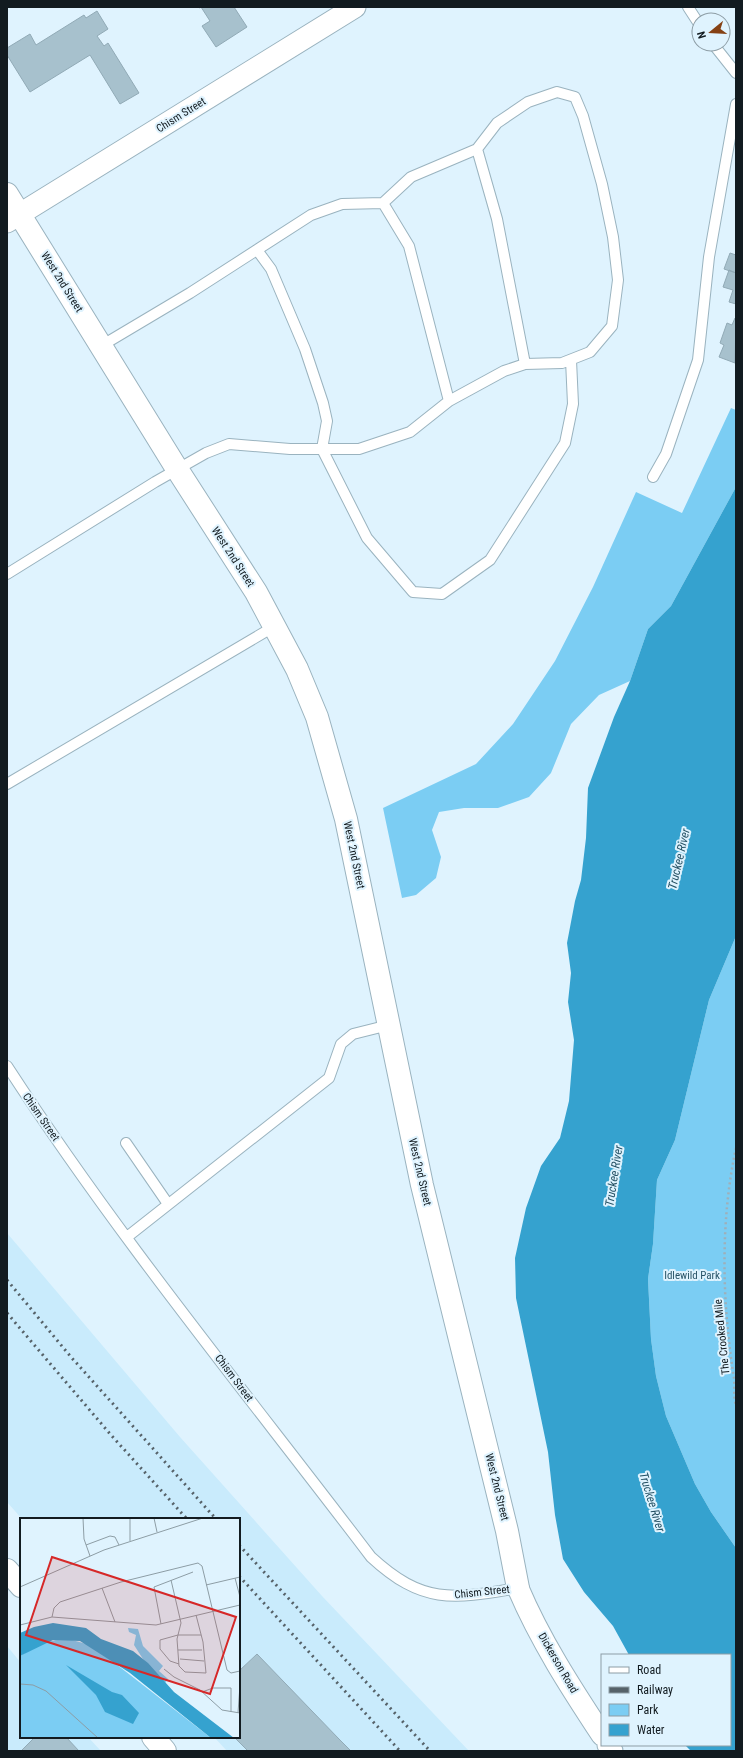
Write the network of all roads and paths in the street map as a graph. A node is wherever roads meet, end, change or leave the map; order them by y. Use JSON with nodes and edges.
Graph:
{"nodes":[{"id":1,"x":355,"y":7,"type":"edge"},
{"id":2,"x":719,"y":52,"type":"edge"},
{"id":3,"x":736,"y":73,"type":"edge"},
{"id":4,"x":736,"y":104,"type":"edge"},
{"id":5,"x":477,"y":149,"type":"junction"},
{"id":6,"x":7,"y":194,"type":"edge"},
{"id":7,"x":383,"y":202,"type":"junction"},
{"id":8,"x":13,"y":218,"type":"edge"},
{"id":9,"x":257,"y":250,"type":"junction"},
{"id":10,"x":101,"y":346,"type":"junction"},
{"id":11,"x":571,"y":360,"type":"junction"},
{"id":12,"x":526,"y":364,"type":"junction"},
{"id":13,"x":449,"y":401,"type":"junction"},
{"id":14,"x":322,"y":449,"type":"junction"},
{"id":15,"x":177,"y":469,"type":"junction"},
{"id":16,"x":653,"y":477,"type":"dead end"},
{"id":17,"x":7,"y":574,"type":"edge"},
{"id":18,"x":275,"y":626,"type":"junction"},
{"id":19,"x":7,"y":784,"type":"edge"},
{"id":20,"x":389,"y":1025,"type":"junction"},
{"id":21,"x":7,"y":1066,"type":"edge"},
{"id":22,"x":126,"y":1143,"type":"dead end"},
{"id":23,"x":736,"y":1148,"type":"edge"},
{"id":24,"x":168,"y":1204,"type":"junction"},
{"id":25,"x":127,"y":1237,"type":"junction"},
{"id":26,"x":735,"y":1381,"type":"edge"},
{"id":27,"x":736,"y":1405,"type":"edge"},
{"id":28,"x":7,"y":1570,"type":"edge"},
{"id":29,"x":20,"y":1585,"type":"edge"},
{"id":30,"x":518,"y":1588,"type":"junction"},
{"id":31,"x":601,"y":1733,"type":"edge"},
{"id":32,"x":154,"y":1738,"type":"edge"},
{"id":33,"x":165,"y":1751,"type":"edge"}],
"edges":[{"from":1,"to":8,"type":"street","name":"Chism Street"},
{"from":2,"to":3,"type":"lane"},
{"from":4,"to":16,"type":"lane"},
{"from":5,"to":7,"type":"lane"},
{"from":5,"to":11,"type":"lane"},
{"from":5,"to":12,"type":"lane"},
{"from":6,"to":8,"type":"street","name":"West 2nd Street"},
{"from":7,"to":9,"type":"lane"},
{"from":7,"to":13,"type":"lane"},
{"from":8,"to":10,"type":"street","name":"West 2nd Street"},
{"from":9,"to":10,"type":"lane"},
{"from":9,"to":14,"type":"lane"},
{"from":10,"to":15,"type":"street","name":"West 2nd Street"},
{"from":11,"to":12,"type":"lane"},
{"from":11,"to":14,"type":"lane"},
{"from":12,"to":13,"type":"lane"},
{"from":13,"to":14,"type":"lane"},
{"from":14,"to":15,"type":"lane"},
{"from":15,"to":17,"type":"lane"},
{"from":15,"to":18,"type":"street","name":"West 2nd Street"},
{"from":18,"to":19,"type":"lane"},
{"from":18,"to":20,"type":"street","name":"West 2nd Street"},
{"from":20,"to":24,"type":"lane"},
{"from":20,"to":30,"type":"street","name":"West 2nd Street"},
{"from":21,"to":25,"type":"lane","name":"Chism Street"},
{"from":22,"to":24,"type":"lane"},
{"from":23,"to":26,"type":"path","name":"The Crooked Mile"},
{"from":24,"to":25,"type":"lane"},
{"from":25,"to":30,"type":"lane","name":"Chism Street"},
{"from":26,"to":27,"type":"path","name":"The Crooked Mile"},
{"from":28,"to":29,"type":"street"},
{"from":30,"to":31,"type":"street","name":"Dickerson Road"},
{"from":32,"to":33,"type":"street"}]}
